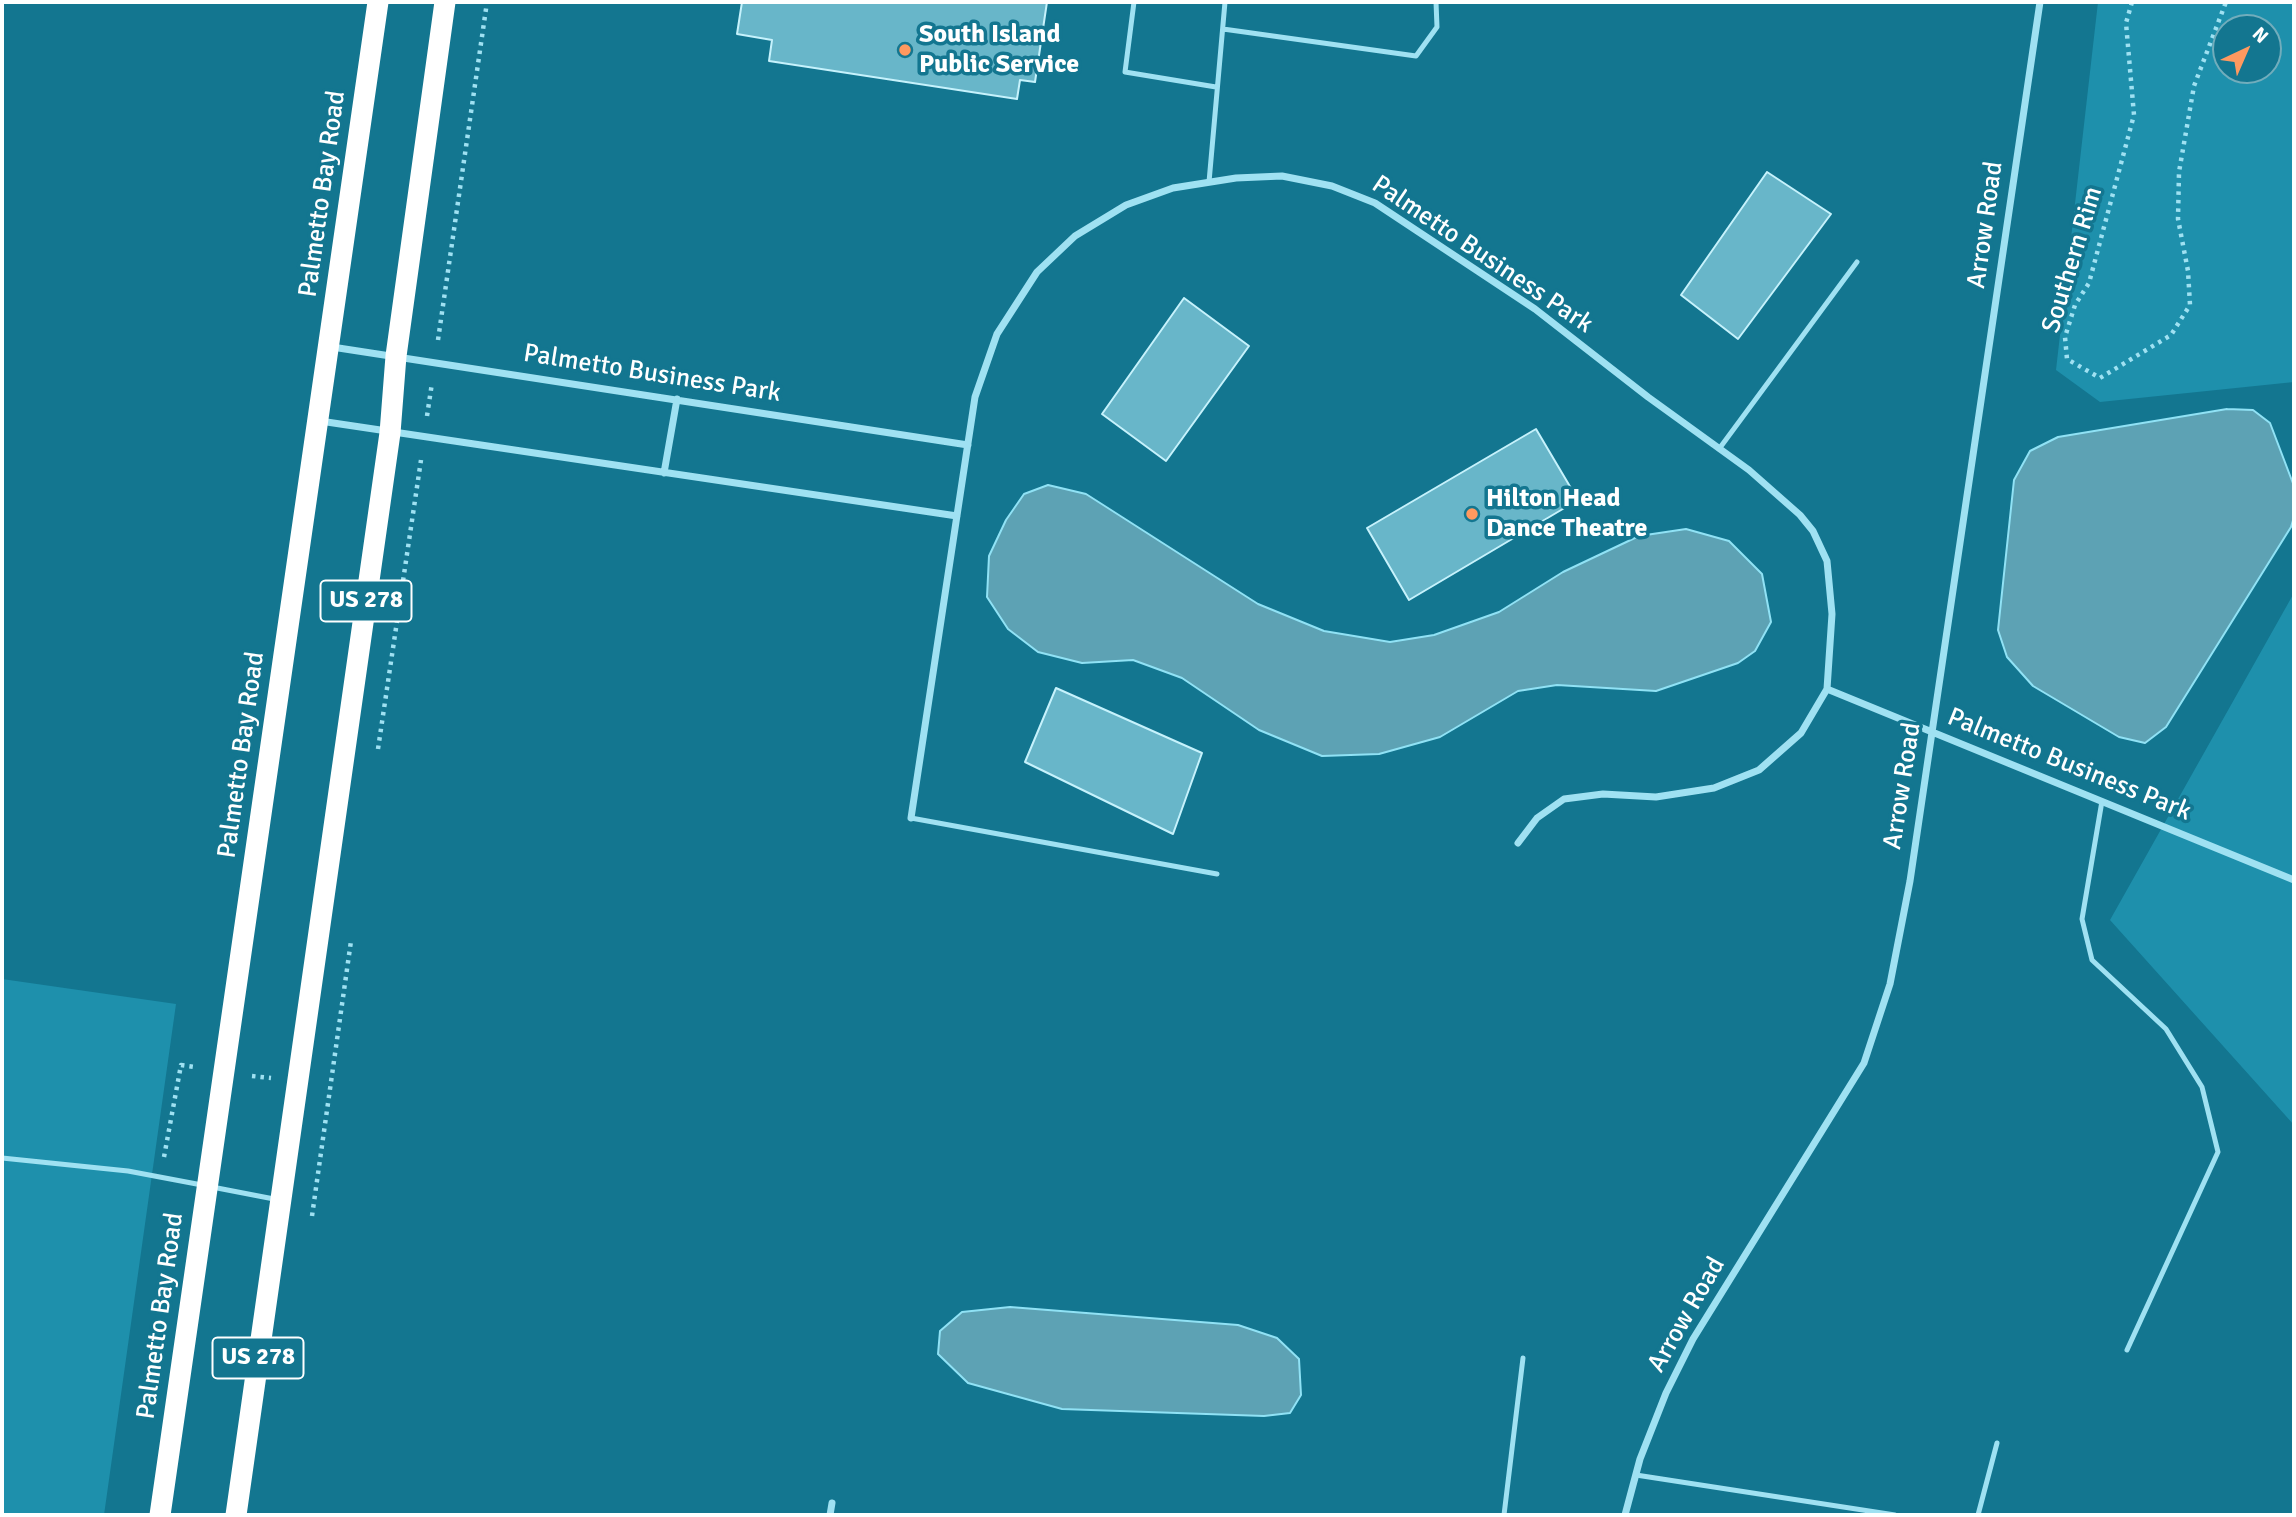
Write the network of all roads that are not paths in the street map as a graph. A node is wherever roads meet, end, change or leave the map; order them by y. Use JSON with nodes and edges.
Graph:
{"nodes":[{"id":1,"x":379,"y":2,"type":"edge"},
{"id":2,"x":445,"y":2,"type":"edge"},
{"id":3,"x":1133,"y":2,"type":"edge"},
{"id":4,"x":1225,"y":2,"type":"edge"},
{"id":5,"x":1436,"y":2,"type":"edge"},
{"id":6,"x":2040,"y":2,"type":"edge"},
{"id":7,"x":1223,"y":29,"type":"junction"},
{"id":8,"x":1216,"y":87,"type":"junction"},
{"id":9,"x":1209,"y":182,"type":"junction"},
{"id":10,"x":1857,"y":261,"type":"dead end"},
{"id":11,"x":330,"y":346,"type":"junction"},
{"id":12,"x":397,"y":356,"type":"junction"},
{"id":13,"x":677,"y":399,"type":"junction"},
{"id":14,"x":319,"y":421,"type":"junction"},
{"id":15,"x":390,"y":433,"type":"junction"},
{"id":16,"x":968,"y":445,"type":"junction"},
{"id":17,"x":1719,"y":449,"type":"junction"},
{"id":18,"x":664,"y":473,"type":"junction"},
{"id":19,"x":957,"y":516,"type":"junction"},
{"id":20,"x":1827,"y":689,"type":"junction"},
{"id":21,"x":1933,"y":732,"type":"junction"},
{"id":22,"x":2102,"y":801,"type":"junction"},
{"id":23,"x":911,"y":818,"type":"joint"},
{"id":24,"x":1518,"y":843,"type":"dead end"},
{"id":25,"x":1217,"y":874,"type":"dead end"},
{"id":26,"x":2294,"y":880,"type":"edge"},
{"id":27,"x":2,"y":1158,"type":"edge"},
{"id":28,"x":208,"y":1186,"type":"junction"},
{"id":29,"x":281,"y":1200,"type":"junction"},
{"id":30,"x":2127,"y":1350,"type":"dead end"},
{"id":31,"x":1523,"y":1358,"type":"dead end"},
{"id":32,"x":1997,"y":1443,"type":"dead end"},
{"id":33,"x":1636,"y":1475,"type":"junction"},
{"id":34,"x":832,"y":1503,"type":"dead end"},
{"id":35,"x":160,"y":1515,"type":"edge"},
{"id":36,"x":236,"y":1515,"type":"edge"},
{"id":37,"x":830,"y":1515,"type":"edge"},
{"id":38,"x":1504,"y":1515,"type":"edge"},
{"id":39,"x":1625,"y":1515,"type":"edge"},
{"id":40,"x":1895,"y":1515,"type":"edge"},
{"id":41,"x":1978,"y":1515,"type":"edge"}],
"edges":[{"from":1,"to":11,"type":"highway","name":"Palmetto Bay Road","number":"US 278"},
{"from":2,"to":12,"type":"highway","number":"US 278"},
{"from":3,"to":8,"type":"lane"},
{"from":4,"to":7,"type":"lane"},
{"from":5,"to":7,"type":"lane"},
{"from":6,"to":21,"type":"street","name":"Arrow Road"},
{"from":7,"to":8,"type":"lane"},
{"from":8,"to":9,"type":"lane"},
{"from":9,"to":16,"type":"street","name":"Palmetto Business Park"},
{"from":9,"to":17,"type":"street","name":"Palmetto Business Park"},
{"from":10,"to":17,"type":"lane"},
{"from":11,"to":12,"type":"street","name":"Palmetto Business Park"},
{"from":11,"to":14,"type":"highway","name":"Palmetto Bay Road","number":"US 278"},
{"from":12,"to":13,"type":"street","name":"Palmetto Business Park"},
{"from":12,"to":15,"type":"highway","number":"US 278"},
{"from":13,"to":16,"type":"street","name":"Palmetto Business Park"},
{"from":13,"to":18,"type":"street"},
{"from":14,"to":15,"type":"street"},
{"from":14,"to":28,"type":"highway","name":"Palmetto Bay Road","number":"US 278"},
{"from":15,"to":18,"type":"street"},
{"from":15,"to":29,"type":"highway","number":"US 278"},
{"from":16,"to":19,"type":"street","name":"Palmetto Business Park"},
{"from":17,"to":20,"type":"street","name":"Palmetto Business Park"},
{"from":18,"to":19,"type":"street"},
{"from":19,"to":23,"type":"street","name":"Palmetto Business Park"},
{"from":20,"to":21,"type":"street","name":"Palmetto Business Park"},
{"from":20,"to":24,"type":"street","name":"Palmetto Business Park"},
{"from":21,"to":22,"type":"street","name":"Palmetto Business Park"},
{"from":21,"to":33,"type":"street","name":"Arrow Road"},
{"from":22,"to":26,"type":"street","name":"Palmetto Business Park"},
{"from":22,"to":30,"type":"lane"},
{"from":23,"to":25,"type":"lane"},
{"from":27,"to":28,"type":"lane"},
{"from":28,"to":29,"type":"lane"},
{"from":28,"to":35,"type":"highway","name":"Palmetto Bay Road","number":"US 278"},
{"from":29,"to":36,"type":"highway","number":"US 278"},
{"from":31,"to":38,"type":"lane"},
{"from":32,"to":41,"type":"lane"},
{"from":33,"to":39,"type":"street","name":"Arrow Road"},
{"from":33,"to":40,"type":"lane"},
{"from":34,"to":37,"type":"street"}]}
